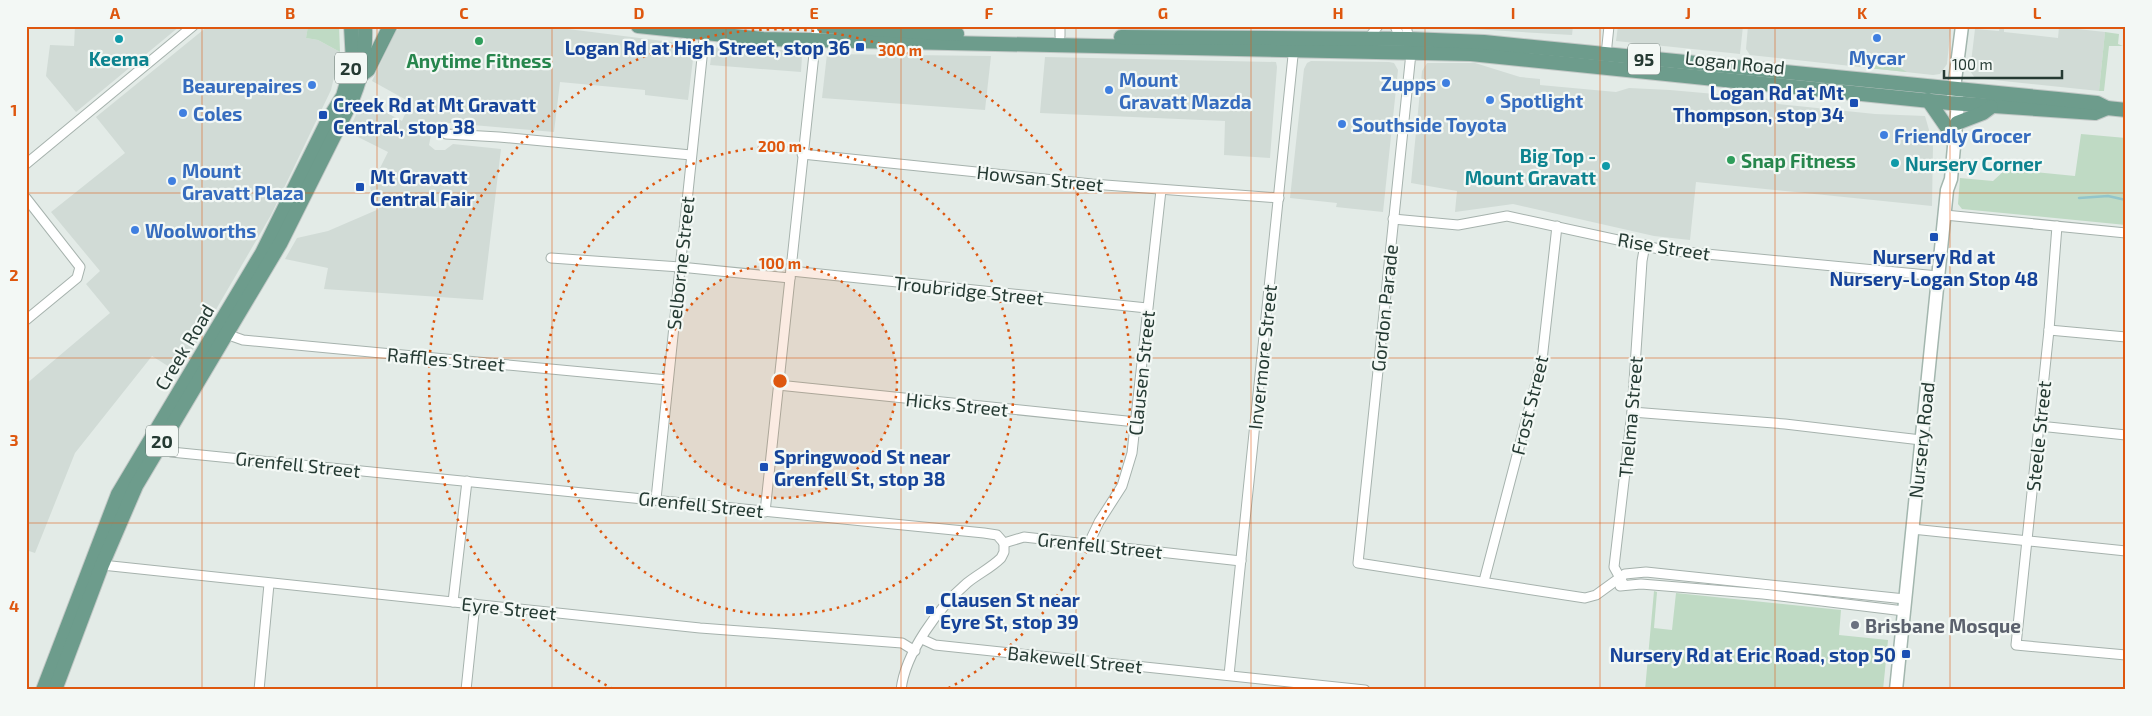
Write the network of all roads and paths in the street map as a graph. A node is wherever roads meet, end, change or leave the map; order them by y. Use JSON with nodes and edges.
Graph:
{"nodes":[{"id":1,"x":192,"y":26,"type":"edge"},
{"id":2,"x":390,"y":26,"type":"edge"},
{"id":3,"x":638,"y":26,"type":"edge"},
{"id":4,"x":823,"y":26,"type":"edge"},
{"id":5,"x":1378,"y":26,"type":"edge"},
{"id":6,"x":1609,"y":26,"type":"edge"},
{"id":7,"x":1962,"y":26,"type":"edge"},
{"id":8,"x":354,"y":27,"type":"edge"},
{"id":9,"x":705,"y":30,"type":"edge"},
{"id":10,"x":1060,"y":31,"type":"edge"},
{"id":11,"x":816,"y":33,"type":"edge"},
{"id":12,"x":940,"y":34,"type":"edge"},
{"id":13,"x":1404,"y":37,"type":"edge"},
{"id":14,"x":1368,"y":39,"type":"junction"},
{"id":15,"x":1294,"y":45,"type":"junction"},
{"id":16,"x":1606,"y":55,"type":"junction"},
{"id":17,"x":361,"y":76,"type":"junction"},
{"id":18,"x":1956,"y":89,"type":"junction"},
{"id":19,"x":1928,"y":100,"type":"junction"},
{"id":20,"x":1954,"y":103,"type":"junction"},
{"id":21,"x":1992,"y":106,"type":"junction"},
{"id":22,"x":2107,"y":108,"type":"junction"},
{"id":23,"x":2126,"y":110,"type":"edge"},
{"id":24,"x":1952,"y":126,"type":"junction"},
{"id":25,"x":446,"y":134,"type":"dead end"},
{"id":26,"x":802,"y":154,"type":"junction"},
{"id":27,"x":691,"y":156,"type":"junction"},
{"id":28,"x":26,"y":164,"type":"edge"},
{"id":29,"x":1161,"y":190,"type":"junction"},
{"id":30,"x":26,"y":198,"type":"edge"},
{"id":31,"x":1279,"y":198,"type":"junction"},
{"id":32,"x":1945,"y":214,"type":"junction"},
{"id":33,"x":1393,"y":219,"type":"junction"},
{"id":34,"x":1557,"y":226,"type":"junction"},
{"id":35,"x":2057,"y":226,"type":"junction"},
{"id":36,"x":2126,"y":233,"type":"edge"},
{"id":37,"x":1645,"y":246,"type":"junction"},
{"id":38,"x":551,"y":258,"type":"dead end"},
{"id":39,"x":680,"y":267,"type":"junction"},
{"id":40,"x":790,"y":274,"type":"junction"},
{"id":41,"x":1938,"y":276,"type":"junction"},
{"id":42,"x":1147,"y":308,"type":"junction"},
{"id":43,"x":26,"y":320,"type":"edge"},
{"id":44,"x":2049,"y":330,"type":"junction"},
{"id":45,"x":226,"y":334,"type":"junction"},
{"id":46,"x":2126,"y":337,"type":"edge"},
{"id":47,"x":668,"y":380,"type":"junction"},
{"id":48,"x":778,"y":385,"type":"junction"},
{"id":49,"x":1632,"y":412,"type":"junction"},
{"id":50,"x":1136,"y":422,"type":"junction"},
{"id":51,"x":2039,"y":426,"type":"junction"},
{"id":52,"x":2126,"y":435,"type":"edge"},
{"id":53,"x":1921,"y":440,"type":"junction"},
{"id":54,"x":157,"y":448,"type":"junction"},
{"id":55,"x":467,"y":481,"type":"junction"},
{"id":56,"x":656,"y":499,"type":"junction"},
{"id":57,"x":765,"y":512,"type":"junction"},
{"id":58,"x":1912,"y":529,"type":"junction"},
{"id":59,"x":2027,"y":539,"type":"junction"},
{"id":60,"x":1004,"y":543,"type":"junction"},
{"id":61,"x":1088,"y":545,"type":"junction"},
{"id":62,"x":2126,"y":551,"type":"edge"},
{"id":63,"x":1241,"y":561,"type":"junction"},
{"id":64,"x":102,"y":565,"type":"junction"},
{"id":65,"x":1484,"y":581,"type":"junction"},
{"id":66,"x":1621,"y":582,"type":"junction"},
{"id":67,"x":269,"y":584,"type":"junction"},
{"id":68,"x":453,"y":602,"type":"junction"},
{"id":69,"x":475,"y":604,"type":"junction"},
{"id":70,"x":1904,"y":605,"type":"junction"},
{"id":71,"x":922,"y":639,"type":"junction"},
{"id":72,"x":915,"y":651,"type":"junction"},
{"id":73,"x":2126,"y":655,"type":"edge"},
{"id":74,"x":1228,"y":675,"type":"junction"},
{"id":75,"x":54,"y":689,"type":"edge"},
{"id":76,"x":259,"y":690,"type":"edge"},
{"id":77,"x":466,"y":690,"type":"edge"},
{"id":78,"x":901,"y":690,"type":"edge"},
{"id":79,"x":1365,"y":690,"type":"edge"},
{"id":80,"x":1896,"y":690,"type":"edge"}],
"edges":[{"from":1,"to":28,"type":"street"},
{"from":2,"to":17,"type":"main road"},
{"from":3,"to":9,"type":"main road","name":"Logan Road","number":"95"},
{"from":4,"to":12,"type":"main road","name":"Logan Road","number":"95"},
{"from":5,"to":14,"type":"street"},
{"from":6,"to":16,"type":"street"},
{"from":7,"to":18,"type":"main road","name":"Nursery Road"},
{"from":8,"to":17,"type":"main road","name":"Creek Road","number":"20"},
{"from":8,"to":75,"type":"main road","name":"Creek Road","number":"20"},
{"from":9,"to":11,"type":"main road","name":"Logan Road","number":"95"},
{"from":9,"to":27,"type":"street","name":"Selborne Street"},
{"from":10,"to":12,"type":"main road","name":"Logan Road","number":"95"},
{"from":10,"to":15,"type":"main road","name":"Logan Road","number":"95"},
{"from":11,"to":12,"type":"main road","name":"Logan Road","number":"95"},
{"from":11,"to":26,"type":"street"},
{"from":12,"to":15,"type":"main road","name":"Logan Road","number":"95"},
{"from":13,"to":14,"type":"main road","name":"Logan Road","number":"95"},
{"from":13,"to":15,"type":"main road","name":"Logan Road","number":"95"},
{"from":13,"to":16,"type":"main road","name":"Logan Road","number":"95"},
{"from":13,"to":19,"type":"main road","name":"Logan Road","number":"95"},
{"from":13,"to":33,"type":"street","name":"Gordon Parade"},
{"from":14,"to":15,"type":"main road","name":"Logan Road","number":"95"},
{"from":15,"to":31,"type":"street","name":"Invermore Street"},
{"from":16,"to":18,"type":"main road","name":"Logan Road","number":"95"},
{"from":17,"to":45,"type":"main road","name":"Creek Road","number":"20"},
{"from":18,"to":20,"type":"main road","name":"Nursery Road"},
{"from":18,"to":22,"type":"main road","name":"Logan Road","number":"95"},
{"from":19,"to":20,"type":"main road","name":"Logan Road","number":"95"},
{"from":19,"to":24,"type":"main road"},
{"from":20,"to":21,"type":"main road","name":"Logan Road","number":"95"},
{"from":20,"to":24,"type":"main road","name":"Nursery Road"},
{"from":21,"to":22,"type":"main road","name":"Logan Road","number":"95"},
{"from":21,"to":24,"type":"main road"},
{"from":22,"to":23,"type":"main road","name":"Logan Road","number":"95"},
{"from":24,"to":32,"type":"main road","name":"Nursery Road"},
{"from":25,"to":27,"type":"street"},
{"from":26,"to":29,"type":"street","name":"Howsan Street"},
{"from":26,"to":40,"type":"street"},
{"from":27,"to":39,"type":"street","name":"Selborne Street"},
{"from":29,"to":31,"type":"street","name":"Howsan Street"},
{"from":29,"to":42,"type":"street","name":"Clausen Street"},
{"from":30,"to":43,"type":"street"},
{"from":31,"to":63,"type":"street","name":"Invermore Street"},
{"from":32,"to":35,"type":"street"},
{"from":32,"to":41,"type":"main road","name":"Nursery Road"},
{"from":33,"to":34,"type":"street","name":"Rise Street"},
{"from":33,"to":65,"type":"street","name":"Gordon Parade"},
{"from":34,"to":37,"type":"street","name":"Rise Street"},
{"from":34,"to":65,"type":"street","name":"Frost Street"},
{"from":35,"to":36,"type":"street"},
{"from":35,"to":44,"type":"street","name":"Steele Street"},
{"from":37,"to":41,"type":"street","name":"Rise Street"},
{"from":37,"to":49,"type":"street","name":"Thelma Street"},
{"from":38,"to":39,"type":"street","name":"Troubridge Street"},
{"from":39,"to":40,"type":"street","name":"Troubridge Street"},
{"from":39,"to":47,"type":"street","name":"Selborne Street"},
{"from":40,"to":42,"type":"street","name":"Troubridge Street"},
{"from":40,"to":48,"type":"street"},
{"from":41,"to":53,"type":"main road","name":"Nursery Road"},
{"from":42,"to":50,"type":"street","name":"Clausen Street"},
{"from":44,"to":46,"type":"street"},
{"from":44,"to":51,"type":"street","name":"Steele Street"},
{"from":45,"to":47,"type":"street","name":"Raffles Street"},
{"from":45,"to":54,"type":"main road","name":"Creek Road","number":"20"},
{"from":47,"to":56,"type":"street","name":"Selborne Street"},
{"from":48,"to":50,"type":"street","name":"Hicks Street"},
{"from":48,"to":57,"type":"street"},
{"from":49,"to":53,"type":"street"},
{"from":49,"to":66,"type":"street","name":"Thelma Street"},
{"from":50,"to":61,"type":"street","name":"Clausen Street"},
{"from":51,"to":52,"type":"street"},
{"from":51,"to":59,"type":"street","name":"Steele Street"},
{"from":53,"to":58,"type":"main road","name":"Nursery Road"},
{"from":54,"to":55,"type":"street","name":"Grenfell Street"},
{"from":54,"to":64,"type":"main road","name":"Creek Road","number":"20"},
{"from":55,"to":56,"type":"street","name":"Grenfell Street"},
{"from":55,"to":68,"type":"street"},
{"from":56,"to":57,"type":"street","name":"Grenfell Street"},
{"from":57,"to":60,"type":"street","name":"Grenfell Street"},
{"from":58,"to":59,"type":"street"},
{"from":58,"to":70,"type":"main road","name":"Nursery Road"},
{"from":59,"to":62,"type":"street"},
{"from":59,"to":73,"type":"street","name":"Steele Street"},
{"from":60,"to":61,"type":"street","name":"Grenfell Street"},
{"from":60,"to":71,"type":"street"},
{"from":61,"to":63,"type":"street","name":"Grenfell Street"},
{"from":63,"to":74,"type":"street","name":"Invermore Street"},
{"from":64,"to":67,"type":"street","name":"Eyre Street"},
{"from":64,"to":75,"type":"main road","name":"Creek Road","number":"20"},
{"from":65,"to":66,"type":"street"},
{"from":66,"to":70,"type":"street"},
{"from":67,"to":68,"type":"street","name":"Eyre Street"},
{"from":67,"to":76,"type":"street"},
{"from":68,"to":69,"type":"street","name":"Eyre Street"},
{"from":69,"to":72,"type":"street","name":"Eyre Street"},
{"from":69,"to":77,"type":"street"},
{"from":70,"to":80,"type":"main road","name":"Nursery Road"},
{"from":71,"to":72,"type":"street"},
{"from":71,"to":74,"type":"street","name":"Bakewell Street"},
{"from":72,"to":78,"type":"street"},
{"from":74,"to":79,"type":"street","name":"Bakewell Street"}]}
